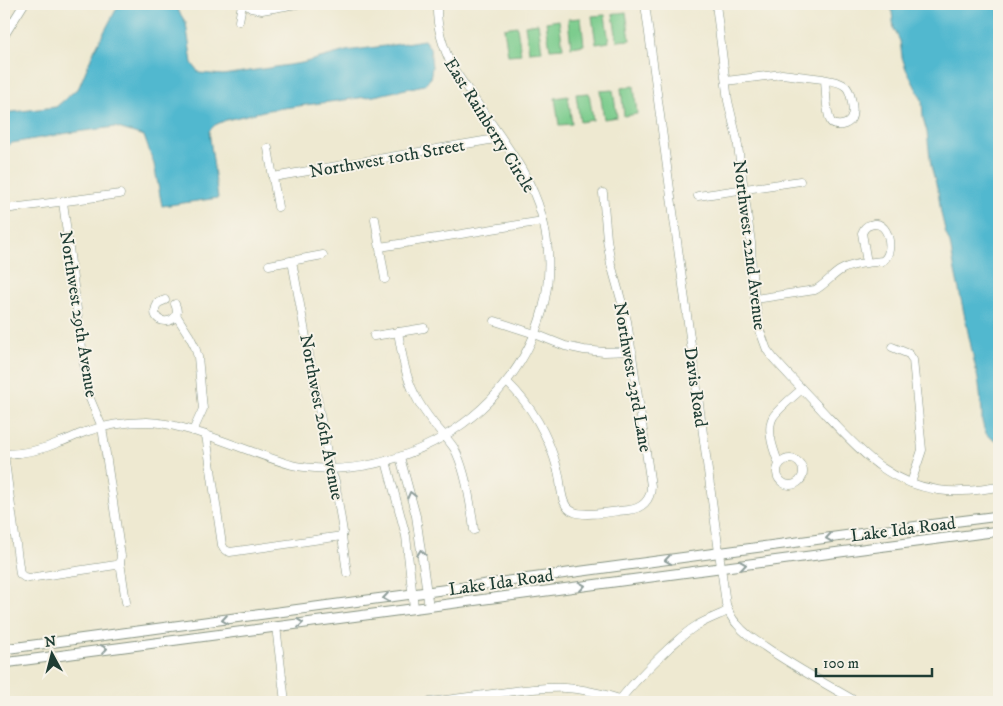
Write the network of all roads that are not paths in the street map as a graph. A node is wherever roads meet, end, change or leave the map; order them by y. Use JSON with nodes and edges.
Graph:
{"nodes":[{"id":1,"x":24,"y":4,"type":"edge"},
{"id":2,"x":244,"y":4,"type":"edge"},
{"id":3,"x":298,"y":4,"type":"edge"},
{"id":4,"x":437,"y":4,"type":"edge"},
{"id":5,"x":645,"y":4,"type":"edge"},
{"id":6,"x":716,"y":4,"type":"edge"},
{"id":7,"x":239,"y":21,"type":"dead end"},
{"id":8,"x":4,"y":36,"type":"edge"},
{"id":9,"x":825,"y":80,"type":"junction"},
{"id":10,"x":726,"y":81,"type":"junction"},
{"id":11,"x":501,"y":138,"type":"junction"},
{"id":12,"x":268,"y":148,"type":"dead end"},
{"id":13,"x":273,"y":177,"type":"junction"},
{"id":14,"x":800,"y":181,"type":"dead end"},
{"id":15,"x":744,"y":190,"type":"junction"},
{"id":16,"x":602,"y":193,"type":"dead end"},
{"id":17,"x":120,"y":194,"type":"dead end"},
{"id":18,"x":698,"y":196,"type":"dead end"},
{"id":19,"x":63,"y":202,"type":"junction"},
{"id":20,"x":278,"y":207,"type":"dead end"},
{"id":21,"x":4,"y":209,"type":"edge"},
{"id":22,"x":375,"y":219,"type":"dead end"},
{"id":23,"x":543,"y":221,"type":"junction"},
{"id":24,"x":380,"y":248,"type":"junction"},
{"id":25,"x":323,"y":255,"type":"dead end"},
{"id":26,"x":292,"y":261,"type":"junction"},
{"id":27,"x":867,"y":263,"type":"junction"},
{"id":28,"x":269,"y":264,"type":"dead end"},
{"id":29,"x":386,"y":279,"type":"dead end"},
{"id":30,"x":755,"y":299,"type":"junction"},
{"id":31,"x":165,"y":300,"type":"dead end"},
{"id":32,"x":175,"y":304,"type":"dead end"},
{"id":33,"x":176,"y":315,"type":"junction"},
{"id":34,"x":495,"y":321,"type":"dead end"},
{"id":35,"x":424,"y":328,"type":"dead end"},
{"id":36,"x":398,"y":332,"type":"junction"},
{"id":37,"x":535,"y":334,"type":"junction"},
{"id":38,"x":374,"y":336,"type":"dead end"},
{"id":39,"x":892,"y":347,"type":"dead end"},
{"id":40,"x":632,"y":351,"type":"junction"},
{"id":41,"x":507,"y":382,"type":"junction"},
{"id":42,"x":802,"y":389,"type":"junction"},
{"id":43,"x":102,"y":426,"type":"junction"},
{"id":44,"x":193,"y":431,"type":"junction"},
{"id":45,"x":206,"y":435,"type":"junction"},
{"id":46,"x":445,"y":436,"type":"junction"},
{"id":47,"x":4,"y":454,"type":"edge"},
{"id":48,"x":400,"y":457,"type":"junction"},
{"id":49,"x":386,"y":461,"type":"junction"},
{"id":50,"x":779,"y":464,"type":"dead end"},
{"id":51,"x":330,"y":469,"type":"junction"},
{"id":52,"x":911,"y":483,"type":"junction"},
{"id":53,"x":999,"y":487,"type":"edge"},
{"id":54,"x":999,"y":516,"type":"edge"},
{"id":55,"x":962,"y":521,"type":"junction"},
{"id":56,"x":474,"y":530,"type":"dead end"},
{"id":57,"x":999,"y":532,"type":"edge"},
{"id":58,"x":342,"y":536,"type":"junction"},
{"id":59,"x":941,"y":538,"type":"junction"},
{"id":60,"x":718,"y":553,"type":"junction"},
{"id":61,"x":120,"y":562,"type":"junction"},
{"id":62,"x":720,"y":568,"type":"junction"},
{"id":63,"x":347,"y":573,"type":"dead end"},
{"id":64,"x":427,"y":592,"type":"junction"},
{"id":65,"x":412,"y":594,"type":"junction"},
{"id":66,"x":126,"y":602,"type":"dead end"},
{"id":67,"x":429,"y":606,"type":"junction"},
{"id":68,"x":414,"y":608,"type":"junction"},
{"id":69,"x":728,"y":611,"type":"junction"},
{"id":70,"x":276,"y":626,"type":"junction"},
{"id":71,"x":4,"y":649,"type":"edge"},
{"id":72,"x":4,"y":663,"type":"edge"},
{"id":73,"x":619,"y":701,"type":"edge"},
{"id":74,"x":286,"y":702,"type":"edge"},
{"id":75,"x":430,"y":702,"type":"edge"},
{"id":76,"x":629,"y":702,"type":"edge"},
{"id":77,"x":857,"y":702,"type":"edge"}],
"edges":[{"from":1,"to":8,"type":"street"},
{"from":2,"to":3,"type":"street"},
{"from":2,"to":7,"type":"street"},
{"from":4,"to":11,"type":"street","name":"East Rainberry Circle"},
{"from":5,"to":60,"type":"street","name":"Davis Road"},
{"from":6,"to":10,"type":"street","name":"Northwest 22nd Avenue"},
{"from":9,"to":9,"type":"street"},
{"from":9,"to":10,"type":"street"},
{"from":10,"to":15,"type":"street","name":"Northwest 22nd Avenue"},
{"from":11,"to":13,"type":"street","name":"Northwest 10th Street"},
{"from":11,"to":23,"type":"street","name":"East Rainberry Circle"},
{"from":12,"to":13,"type":"street"},
{"from":13,"to":20,"type":"street"},
{"from":14,"to":15,"type":"street"},
{"from":15,"to":18,"type":"street"},
{"from":15,"to":30,"type":"street","name":"Northwest 22nd Avenue"},
{"from":16,"to":40,"type":"street","name":"Northwest 23rd Lane"},
{"from":17,"to":19,"type":"street"},
{"from":19,"to":21,"type":"street"},
{"from":19,"to":43,"type":"street","name":"Northwest 29th Avenue"},
{"from":22,"to":24,"type":"street"},
{"from":23,"to":24,"type":"street"},
{"from":23,"to":37,"type":"street","name":"East Rainberry Circle"},
{"from":24,"to":29,"type":"street"},
{"from":25,"to":26,"type":"street"},
{"from":26,"to":28,"type":"street"},
{"from":26,"to":51,"type":"street","name":"Northwest 26th Avenue"},
{"from":27,"to":27,"type":"street"},
{"from":27,"to":30,"type":"street"},
{"from":30,"to":42,"type":"street","name":"Northwest 22nd Avenue"},
{"from":31,"to":33,"type":"street"},
{"from":32,"to":33,"type":"street"},
{"from":33,"to":44,"type":"street"},
{"from":34,"to":37,"type":"street"},
{"from":35,"to":36,"type":"street"},
{"from":36,"to":38,"type":"street"},
{"from":36,"to":46,"type":"street"},
{"from":37,"to":40,"type":"street"},
{"from":37,"to":41,"type":"street","name":"East Rainberry Circle"},
{"from":39,"to":52,"type":"street"},
{"from":40,"to":41,"type":"street","name":"Northwest 23rd Lane"},
{"from":41,"to":46,"type":"street","name":"East Rainberry Circle"},
{"from":42,"to":50,"type":"street"},
{"from":42,"to":52,"type":"street","name":"Northwest 22nd Avenue"},
{"from":43,"to":44,"type":"street","name":"East Rainberry Circle"},
{"from":43,"to":47,"type":"street","name":"East Rainberry Circle"},
{"from":43,"to":61,"type":"street","name":"Northwest 29th Avenue"},
{"from":44,"to":45,"type":"street","name":"East Rainberry Circle"},
{"from":45,"to":51,"type":"street","name":"East Rainberry Circle"},
{"from":45,"to":58,"type":"street"},
{"from":46,"to":48,"type":"street","name":"East Rainberry Circle"},
{"from":46,"to":56,"type":"street"},
{"from":47,"to":61,"type":"street"},
{"from":48,"to":49,"type":"street","name":"East Rainberry Circle"},
{"from":64,"to":48,"type":"street","one_way":true},
{"from":49,"to":51,"type":"street","name":"East Rainberry Circle"},
{"from":49,"to":65,"type":"street"},
{"from":51,"to":58,"type":"street","name":"Northwest 26th Avenue"},
{"from":52,"to":53,"type":"street","name":"Northwest 22nd Avenue"},
{"from":54,"to":55,"type":"street","name":"Lake Ida Road"},
{"from":55,"to":59,"type":"street"},
{"from":55,"to":60,"type":"street","name":"Lake Ida Road","one_way":true},
{"from":57,"to":59,"type":"street","name":"Lake Ida Road"},
{"from":58,"to":63,"type":"street","name":"Northwest 26th Avenue"},
{"from":62,"to":59,"type":"street","name":"Lake Ida Road","one_way":true},
{"from":60,"to":62,"type":"street","name":"Davis Road"},
{"from":60,"to":64,"type":"street","name":"Lake Ida Road","one_way":true},
{"from":61,"to":66,"type":"street","name":"Northwest 29th Avenue"},
{"from":67,"to":62,"type":"street","name":"Lake Ida Road","one_way":true},
{"from":62,"to":69,"type":"street","name":"Davis Road"},
{"from":64,"to":65,"type":"street","name":"Lake Ida Road"},
{"from":64,"to":67,"type":"street"},
{"from":65,"to":68,"type":"street"},
{"from":65,"to":71,"type":"street","name":"Lake Ida Road","one_way":true},
{"from":67,"to":68,"type":"street","name":"Lake Ida Road"},
{"from":70,"to":68,"type":"street","name":"Lake Ida Road","one_way":true},
{"from":69,"to":73,"type":"street"},
{"from":69,"to":77,"type":"street","name":"Davis Road"},
{"from":72,"to":70,"type":"street","name":"Lake Ida Road","one_way":true},
{"from":70,"to":74,"type":"street"},
{"from":73,"to":75,"type":"street"},
{"from":73,"to":76,"type":"street"}]}
